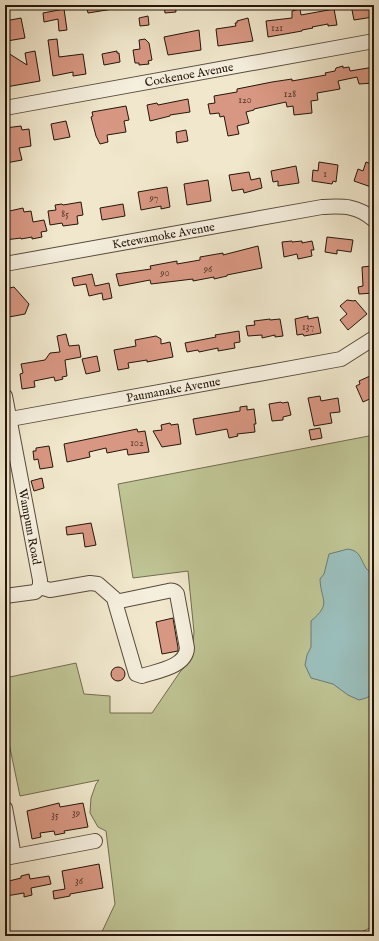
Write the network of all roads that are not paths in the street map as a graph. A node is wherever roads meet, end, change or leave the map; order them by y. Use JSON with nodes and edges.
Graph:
{"nodes":[{"id":1,"x":374,"y":41,"type":"edge"},
{"id":2,"x":5,"y":108,"type":"edge"},
{"id":3,"x":374,"y":220,"type":"edge"},
{"id":4,"x":5,"y":264,"type":"edge"},
{"id":5,"x":374,"y":338,"type":"edge"},
{"id":6,"x":5,"y":396,"type":"edge"},
{"id":7,"x":7,"y":420,"type":"edge"},
{"id":8,"x":40,"y":587,"type":"junction"},
{"id":9,"x":5,"y":596,"type":"edge"},
{"id":10,"x":115,"y":602,"type":"junction"},
{"id":11,"x":5,"y":808,"type":"edge"},
{"id":12,"x":95,"y":841,"type":"dead end"},
{"id":13,"x":10,"y":857,"type":"edge"}],
"edges":[{"from":1,"to":2,"type":"street","name":"Cockenoe Avenue"},
{"from":3,"to":4,"type":"street","name":"Ketewamoke Avenue"},
{"from":5,"to":7,"type":"street","name":"Paumanake Avenue"},
{"from":6,"to":7,"type":"street","name":"Wampum Road"},
{"from":7,"to":8,"type":"street","name":"Wampum Road"},
{"from":8,"to":9,"type":"street"},
{"from":8,"to":10,"type":"street"},
{"from":10,"to":10,"type":"street"},
{"from":11,"to":13,"type":"street"},
{"from":12,"to":13,"type":"street"}]}
